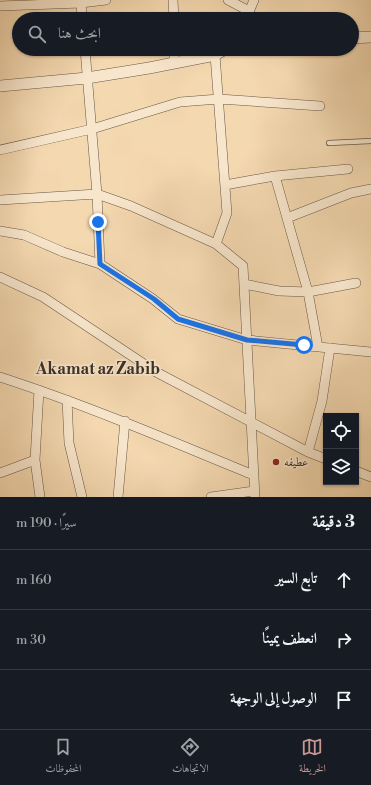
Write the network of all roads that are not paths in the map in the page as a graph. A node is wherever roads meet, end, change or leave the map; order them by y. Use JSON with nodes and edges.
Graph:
{"nodes":[{"id":1,"x":106,"y":0,"type":"edge"},
{"id":2,"x":173,"y":0,"type":"edge"},
{"id":3,"x":228,"y":0,"type":"edge"},
{"id":4,"x":254,"y":0,"type":"edge"},
{"id":5,"x":81,"y":2,"type":"edge"},
{"id":6,"x":0,"y":6,"type":"edge"},
{"id":7,"x":82,"y":12,"type":"edge"},
{"id":8,"x":174,"y":12,"type":"edge"},
{"id":9,"x":244,"y":12,"type":"edge"},
{"id":10,"x":249,"y":12,"type":"edge"},
{"id":11,"x":371,"y":37,"type":"edge"},
{"id":12,"x":359,"y":38,"type":"edge"},
{"id":13,"x":85,"y":56,"type":"edge"},
{"id":14,"x":174,"y":56,"type":"edge"},
{"id":15,"x":210,"y":56,"type":"edge"},
{"id":16,"x":215,"y":56,"type":"edge"},
{"id":17,"x":174,"y":63,"type":"junction"},
{"id":18,"x":87,"y":78,"type":"junction"},
{"id":19,"x":0,"y":86,"type":"edge"},
{"id":20,"x":219,"y":99,"type":"junction"},
{"id":21,"x":320,"y":106,"type":"dead end"},
{"id":22,"x":92,"y":129,"type":"junction"},
{"id":23,"x":371,"y":141,"type":"edge"},
{"id":24,"x":329,"y":143,"type":"dead end"},
{"id":25,"x":0,"y":150,"type":"edge"},
{"id":26,"x":348,"y":169,"type":"dead end"},
{"id":27,"x":275,"y":176,"type":"junction"},
{"id":28,"x":225,"y":185,"type":"junction"},
{"id":29,"x":371,"y":188,"type":"edge"},
{"id":30,"x":97,"y":194,"type":"junction"},
{"id":31,"x":0,"y":200,"type":"edge"},
{"id":32,"x":287,"y":218,"type":"junction"},
{"id":33,"x":0,"y":231,"type":"edge"},
{"id":34,"x":216,"y":244,"type":"junction"},
{"id":35,"x":100,"y":264,"type":"junction"},
{"id":36,"x":0,"y":277,"type":"edge"},
{"id":37,"x":356,"y":283,"type":"dead end"},
{"id":38,"x":244,"y":284,"type":"junction"},
{"id":39,"x":308,"y":292,"type":"junction"},
{"id":40,"x":247,"y":340,"type":"junction"},
{"id":41,"x":318,"y":347,"type":"junction"},
{"id":42,"x":330,"y":348,"type":"junction"},
{"id":43,"x":371,"y":352,"type":"edge"},
{"id":44,"x":0,"y":377,"type":"edge"},
{"id":45,"x":39,"y":390,"type":"junction"},
{"id":46,"x":67,"y":400,"type":"junction"},
{"id":47,"x":125,"y":421,"type":"junction"},
{"id":48,"x":251,"y":422,"type":"junction"},
{"id":49,"x":308,"y":452,"type":"junction"},
{"id":50,"x":323,"y":458,"type":"edge"},
{"id":51,"x":35,"y":460,"type":"junction"},
{"id":52,"x":359,"y":472,"type":"edge"},
{"id":53,"x":0,"y":473,"type":"edge"},
{"id":54,"x":253,"y":475,"type":"junction"},
{"id":55,"x":371,"y":478,"type":"edge"},
{"id":56,"x":254,"y":494,"type":"edge"},
{"id":57,"x":40,"y":497,"type":"edge"},
{"id":58,"x":82,"y":497,"type":"edge"},
{"id":59,"x":118,"y":497,"type":"edge"},
{"id":60,"x":211,"y":497,"type":"edge"}],
"edges":[{"from":1,"to":5,"type":"street"},
{"from":2,"to":8,"type":"street"},
{"from":3,"to":9,"type":"street"},
{"from":4,"to":10,"type":"street"},
{"from":5,"to":6,"type":"street"},
{"from":5,"to":7,"type":"street"},
{"from":11,"to":12,"type":"street"},
{"from":13,"to":18,"type":"street"},
{"from":14,"to":17,"type":"street"},
{"from":15,"to":17,"type":"street"},
{"from":16,"to":20,"type":"street"},
{"from":17,"to":18,"type":"street"},
{"from":18,"to":19,"type":"street"},
{"from":18,"to":22,"type":"street"},
{"from":20,"to":21,"type":"street"},
{"from":20,"to":22,"type":"street"},
{"from":20,"to":28,"type":"street"},
{"from":22,"to":25,"type":"street"},
{"from":22,"to":30,"type":"street"},
{"from":23,"to":24,"type":"lane"},
{"from":26,"to":27,"type":"street"},
{"from":27,"to":28,"type":"street"},
{"from":27,"to":32,"type":"street"},
{"from":28,"to":34,"type":"street"},
{"from":29,"to":32,"type":"street"},
{"from":30,"to":31,"type":"street"},
{"from":30,"to":34,"type":"street"},
{"from":30,"to":35,"type":"street"},
{"from":32,"to":39,"type":"street"},
{"from":33,"to":35,"type":"street"},
{"from":34,"to":38,"type":"street"},
{"from":35,"to":40,"type":"street"},
{"from":36,"to":48,"type":"street"},
{"from":37,"to":39,"type":"street"},
{"from":38,"to":39,"type":"street"},
{"from":38,"to":40,"type":"street"},
{"from":39,"to":41,"type":"street"},
{"from":40,"to":41,"type":"street"},
{"from":40,"to":48,"type":"street"},
{"from":41,"to":42,"type":"street"},
{"from":42,"to":43,"type":"street"},
{"from":42,"to":49,"type":"street"},
{"from":44,"to":45,"type":"street"},
{"from":45,"to":46,"type":"street"},
{"from":45,"to":51,"type":"street"},
{"from":46,"to":47,"type":"street"},
{"from":46,"to":58,"type":"street"},
{"from":47,"to":54,"type":"street"},
{"from":47,"to":59,"type":"street"},
{"from":48,"to":49,"type":"street"},
{"from":48,"to":54,"type":"street"},
{"from":49,"to":50,"type":"street"},
{"from":51,"to":53,"type":"street"},
{"from":51,"to":57,"type":"street"},
{"from":52,"to":55,"type":"street"},
{"from":54,"to":56,"type":"street"},
{"from":56,"to":60,"type":"street"}]}
